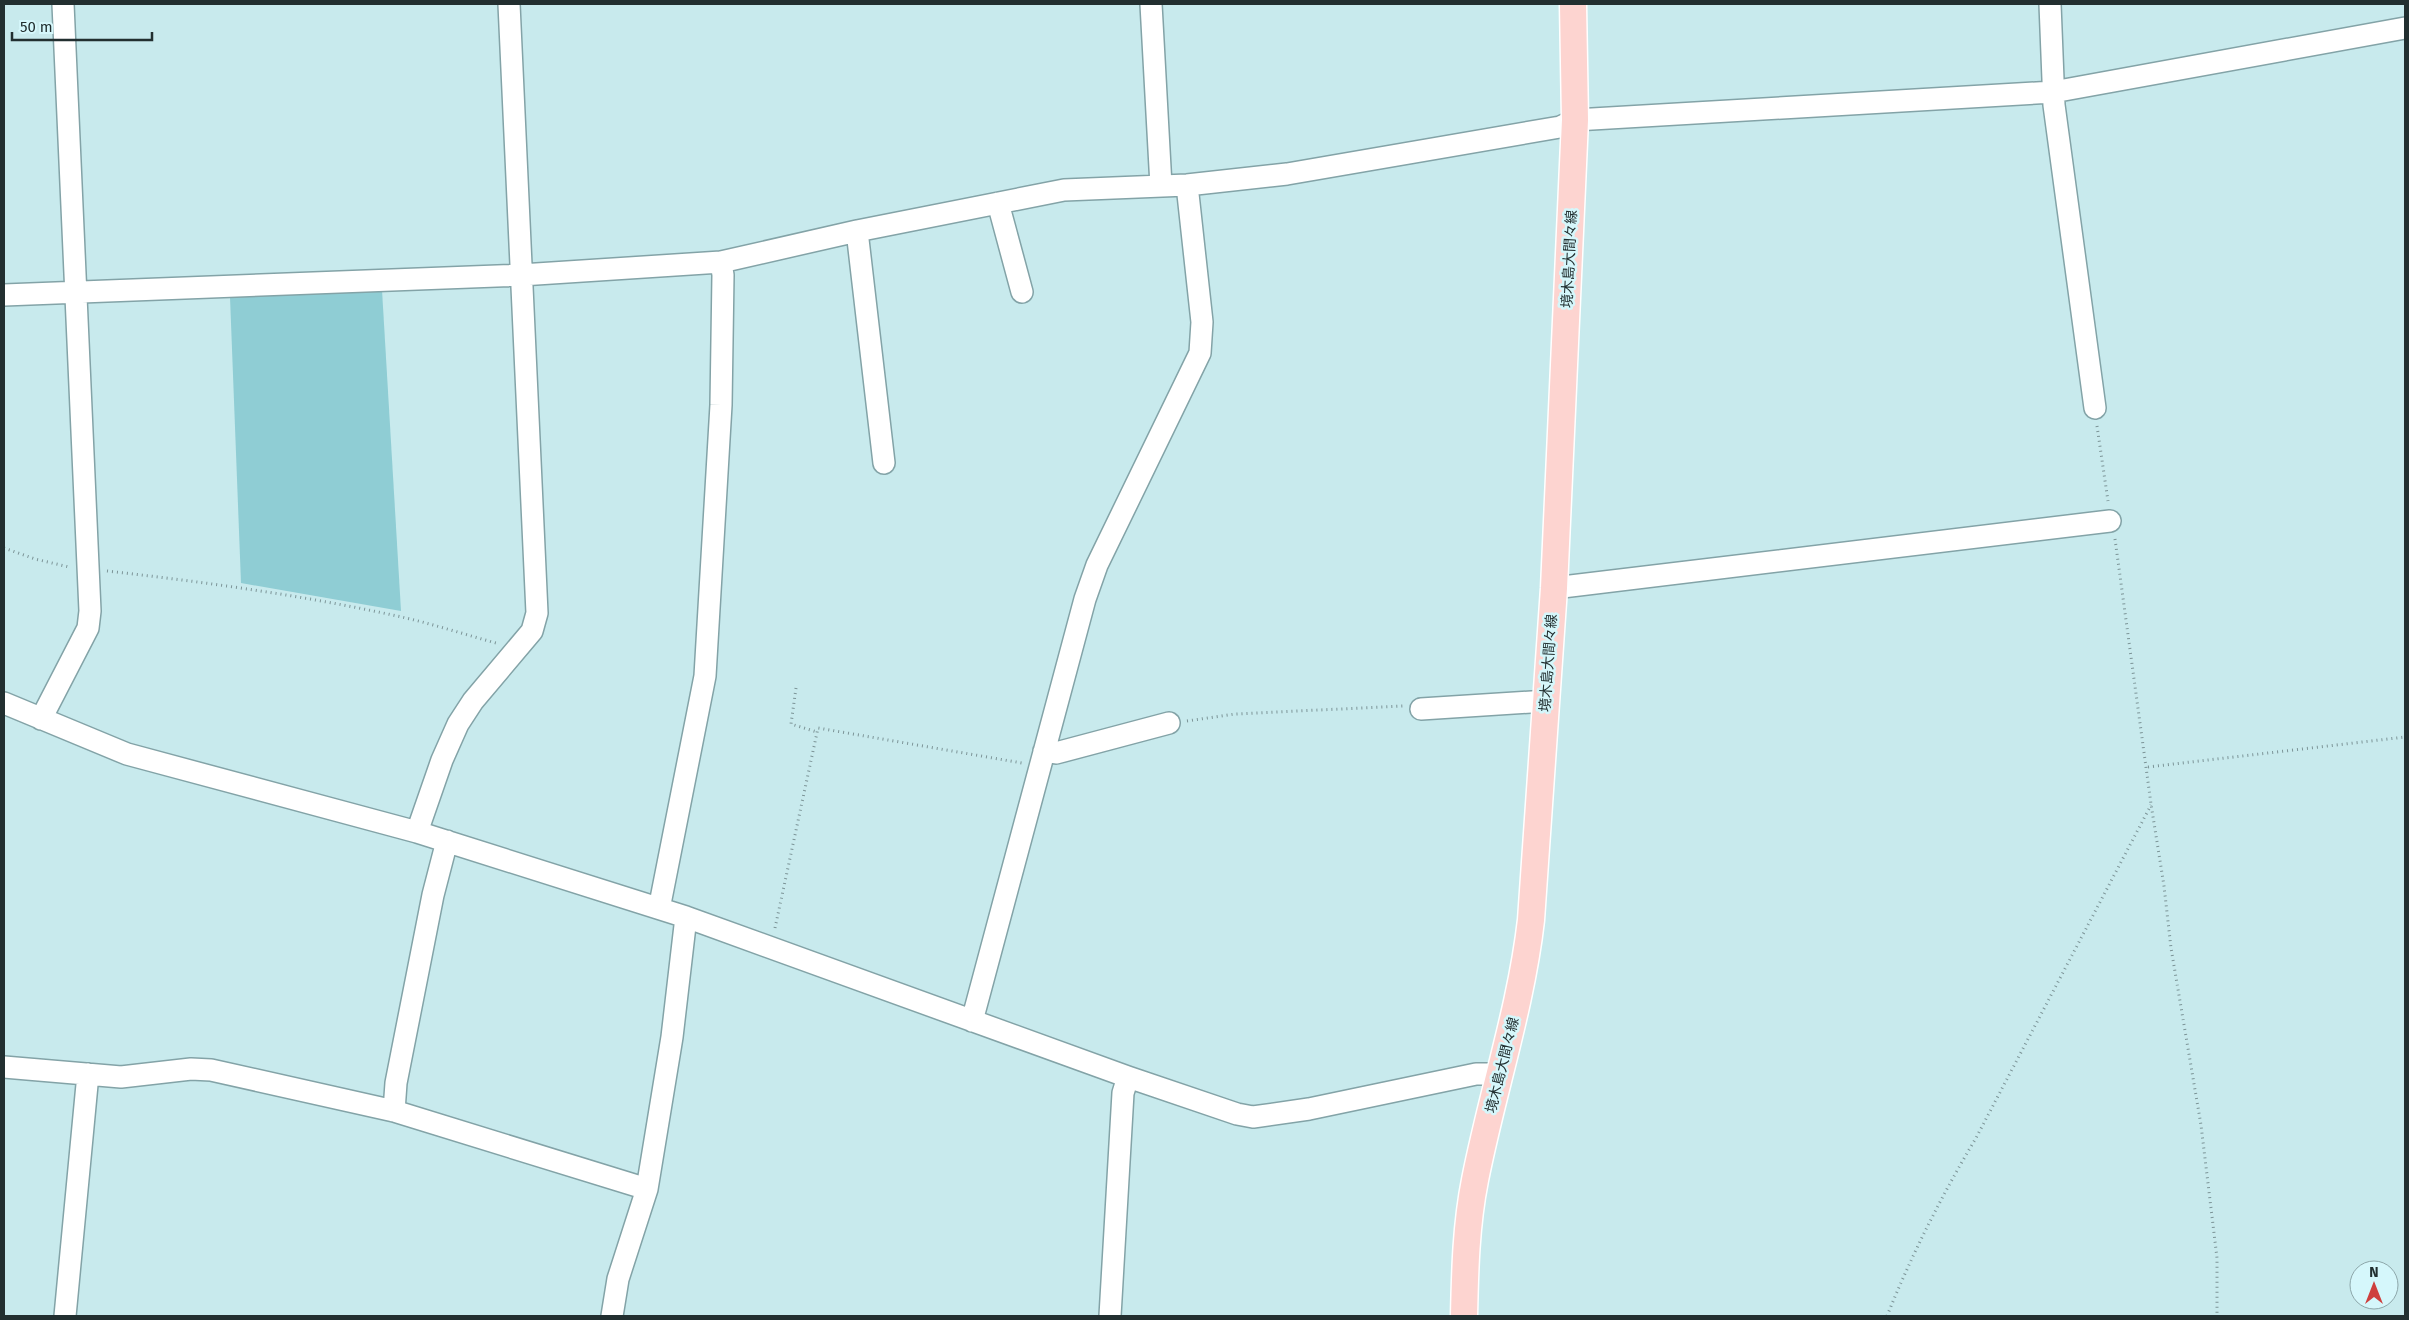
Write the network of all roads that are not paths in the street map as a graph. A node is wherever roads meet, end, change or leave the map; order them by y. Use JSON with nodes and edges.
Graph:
{"nodes":[{"id":1,"x":63,"y":4,"type":"edge"},
{"id":2,"x":509,"y":4,"type":"edge"},
{"id":3,"x":1151,"y":4,"type":"edge"},
{"id":4,"x":1573,"y":4,"type":"edge"},
{"id":5,"x":2050,"y":4,"type":"edge"},
{"id":6,"x":2405,"y":28,"type":"edge"},
{"id":7,"x":2053,"y":92,"type":"junction"},
{"id":8,"x":1575,"y":120,"type":"junction"},
{"id":9,"x":1186,"y":185,"type":"junction"},
{"id":10,"x":1161,"y":186,"type":"junction"},
{"id":11,"x":998,"y":203,"type":"junction"},
{"id":12,"x":857,"y":231,"type":"junction"},
{"id":13,"x":722,"y":262,"type":"junction"},
{"id":14,"x":521,"y":275,"type":"junction"},
{"id":15,"x":1022,"y":292,"type":"dead end"},
{"id":16,"x":76,"y":293,"type":"junction"},
{"id":17,"x":4,"y":295,"type":"edge"},
{"id":18,"x":2095,"y":408,"type":"road end"},
{"id":19,"x":884,"y":463,"type":"dead end"},
{"id":20,"x":2110,"y":521,"type":"road end"},
{"id":21,"x":1554,"y":588,"type":"junction"},
{"id":22,"x":1546,"y":701,"type":"junction"},
{"id":23,"x":4,"y":702,"type":"edge"},
{"id":24,"x":1421,"y":708,"type":"road end"},
{"id":25,"x":41,"y":719,"type":"junction"},
{"id":26,"x":1169,"y":723,"type":"road end"},
{"id":27,"x":1042,"y":758,"type":"junction"},
{"id":28,"x":417,"y":832,"type":"junction"},
{"id":29,"x":446,"y":841,"type":"junction"},
{"id":30,"x":658,"y":908,"type":"junction"},
{"id":31,"x":686,"y":917,"type":"junction"},
{"id":32,"x":972,"y":1021,"type":"junction"},
{"id":33,"x":4,"y":1067,"type":"edge"},
{"id":34,"x":88,"y":1074,"type":"junction"},
{"id":35,"x":1128,"y":1077,"type":"junction"},
{"id":36,"x":1499,"y":1077,"type":"junction"},
{"id":37,"x":394,"y":1111,"type":"junction"},
{"id":38,"x":647,"y":1189,"type":"junction"},
{"id":39,"x":65,"y":1316,"type":"edge"},
{"id":40,"x":612,"y":1316,"type":"edge"},
{"id":41,"x":1110,"y":1316,"type":"edge"},
{"id":42,"x":1464,"y":1316,"type":"edge"}],
"edges":[{"from":1,"to":16,"type":"street"},
{"from":2,"to":14,"type":"street"},
{"from":3,"to":10,"type":"street"},
{"from":4,"to":8,"type":"main road","name":"境木島大間々線"},
{"from":5,"to":7,"type":"street"},
{"from":6,"to":7,"type":"street"},
{"from":7,"to":8,"type":"street"},
{"from":7,"to":18,"type":"street"},
{"from":8,"to":9,"type":"street"},
{"from":8,"to":21,"type":"main road","name":"境木島大間々線"},
{"from":9,"to":10,"type":"street"},
{"from":9,"to":27,"type":"street"},
{"from":10,"to":11,"type":"street"},
{"from":11,"to":12,"type":"street"},
{"from":11,"to":15,"type":"street"},
{"from":12,"to":13,"type":"street"},
{"from":12,"to":19,"type":"street"},
{"from":13,"to":14,"type":"street"},
{"from":13,"to":30,"type":"street"},
{"from":14,"to":16,"type":"street"},
{"from":14,"to":28,"type":"street"},
{"from":16,"to":17,"type":"street"},
{"from":16,"to":25,"type":"street"},
{"from":20,"to":21,"type":"street"},
{"from":21,"to":22,"type":"main road","name":"境木島大間々線"},
{"from":22,"to":24,"type":"street"},
{"from":22,"to":36,"type":"main road","name":"境木島大間々線"},
{"from":23,"to":25,"type":"street"},
{"from":25,"to":28,"type":"street"},
{"from":26,"to":27,"type":"street"},
{"from":27,"to":32,"type":"street"},
{"from":28,"to":29,"type":"street"},
{"from":29,"to":30,"type":"street"},
{"from":29,"to":37,"type":"street"},
{"from":30,"to":31,"type":"street"},
{"from":31,"to":32,"type":"street"},
{"from":31,"to":38,"type":"street"},
{"from":32,"to":35,"type":"street"},
{"from":33,"to":34,"type":"street"},
{"from":34,"to":37,"type":"street"},
{"from":34,"to":39,"type":"street"},
{"from":35,"to":36,"type":"street"},
{"from":35,"to":41,"type":"street"},
{"from":36,"to":42,"type":"main road","name":"境木島大間々線"},
{"from":37,"to":38,"type":"street"},
{"from":38,"to":40,"type":"street"}]}
